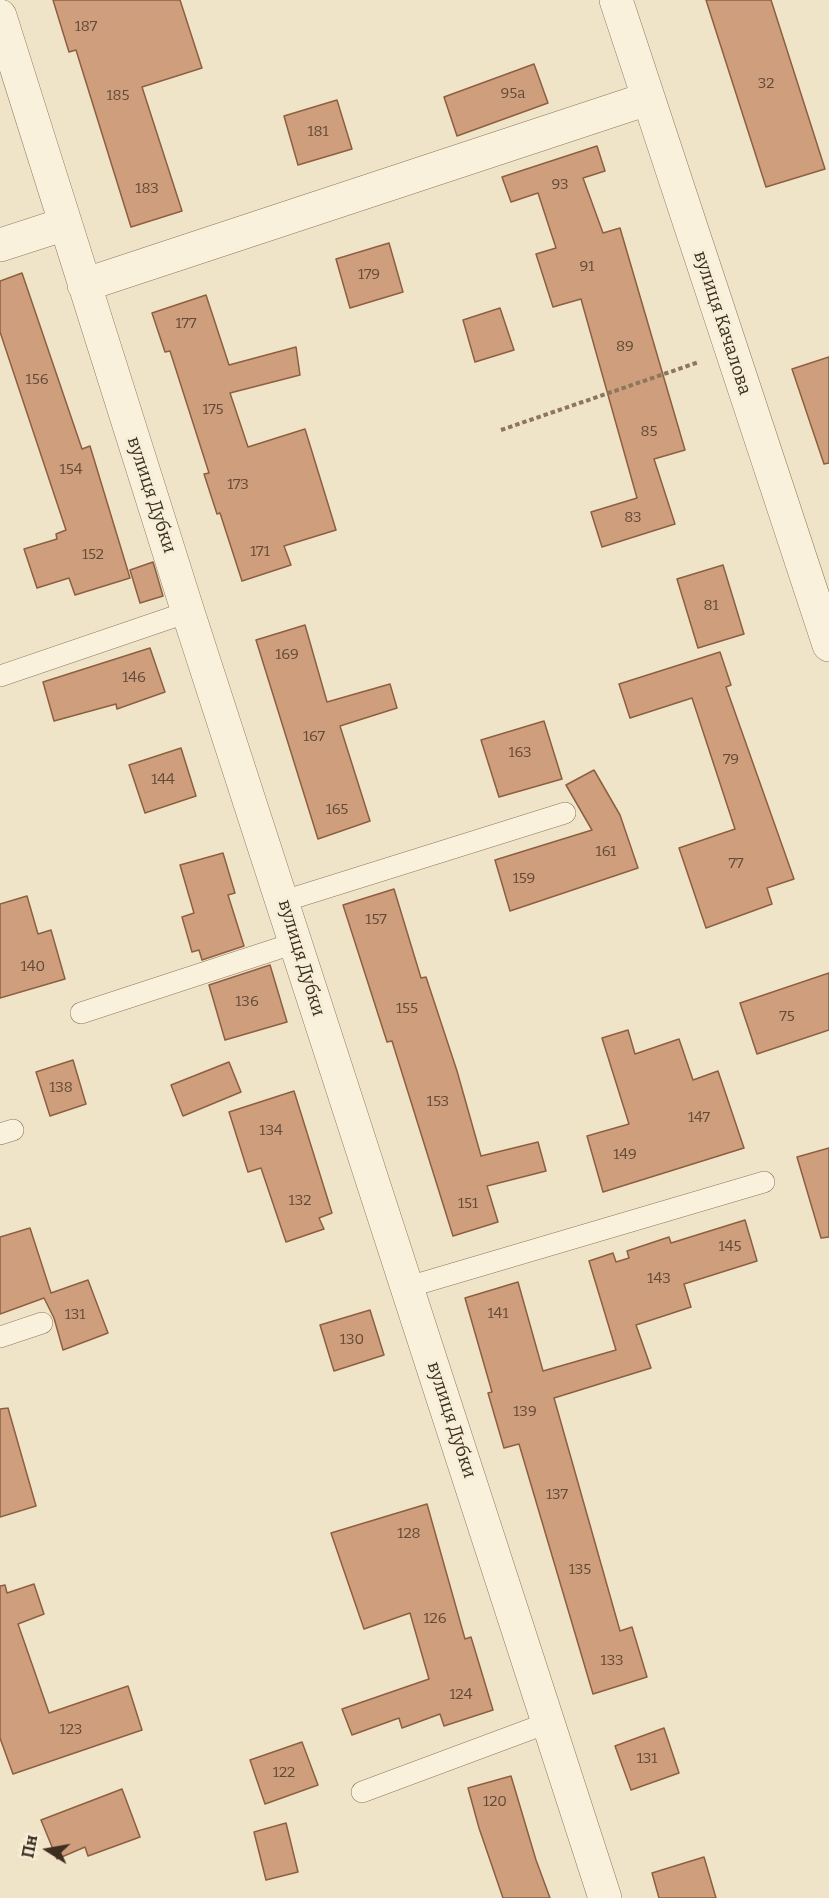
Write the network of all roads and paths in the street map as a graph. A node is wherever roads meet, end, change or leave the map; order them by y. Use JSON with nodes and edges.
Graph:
{"nodes":[{"id":1,"x":616,"y":0,"type":"edge"},
{"id":2,"x":0,"y":16,"type":"edge"},
{"id":3,"x":646,"y":99,"type":"junction"},
{"id":4,"x":65,"y":224,"type":"junction"},
{"id":5,"x":0,"y":246,"type":"edge"},
{"id":6,"x":84,"y":285,"type":"junction"},
{"id":7,"x":731,"y":351,"type":"junction"},
{"id":8,"x":501,"y":430,"type":"dead end"},
{"id":9,"x":188,"y":612,"type":"junction"},
{"id":10,"x":829,"y":645,"type":"edge"},
{"id":11,"x":0,"y":676,"type":"edge"},
{"id":12,"x":565,"y":813,"type":"dead end"},
{"id":13,"x":284,"y":901,"type":"junction"},
{"id":14,"x":295,"y":943,"type":"junction"},
{"id":15,"x":81,"y":1013,"type":"dead end"},
{"id":16,"x":764,"y":1182,"type":"dead end"},
{"id":17,"x":408,"y":1287,"type":"junction"},
{"id":18,"x":42,"y":1323,"type":"dead end"},
{"id":19,"x":0,"y":1337,"type":"edge"},
{"id":20,"x":550,"y":1722,"type":"junction"},
{"id":21,"x":362,"y":1792,"type":"dead end"},
{"id":22,"x":605,"y":1898,"type":"edge"}],
"edges":[{"from":1,"to":3,"type":"street","name":"вулиця Качалова"},
{"from":2,"to":4,"type":"street","name":"вулиця Дубки"},
{"from":3,"to":6,"type":"street"},
{"from":3,"to":7,"type":"street","name":"вулиця Качалова"},
{"from":4,"to":5,"type":"street"},
{"from":4,"to":6,"type":"street","name":"вулиця Дубки"},
{"from":6,"to":9,"type":"street","name":"вулиця Дубки"},
{"from":7,"to":8,"type":"path"},
{"from":7,"to":10,"type":"street","name":"вулиця Качалова"},
{"from":9,"to":11,"type":"lane"},
{"from":9,"to":13,"type":"street","name":"вулиця Дубки"},
{"from":12,"to":13,"type":"lane"},
{"from":13,"to":14,"type":"street","name":"вулиця Дубки"},
{"from":14,"to":15,"type":"lane"},
{"from":14,"to":17,"type":"street","name":"вулиця Дубки"},
{"from":16,"to":17,"type":"lane"},
{"from":17,"to":20,"type":"street","name":"вулиця Дубки"},
{"from":18,"to":19,"type":"lane"},
{"from":20,"to":21,"type":"lane"},
{"from":20,"to":22,"type":"street","name":"вулиця Дубки"}]}
